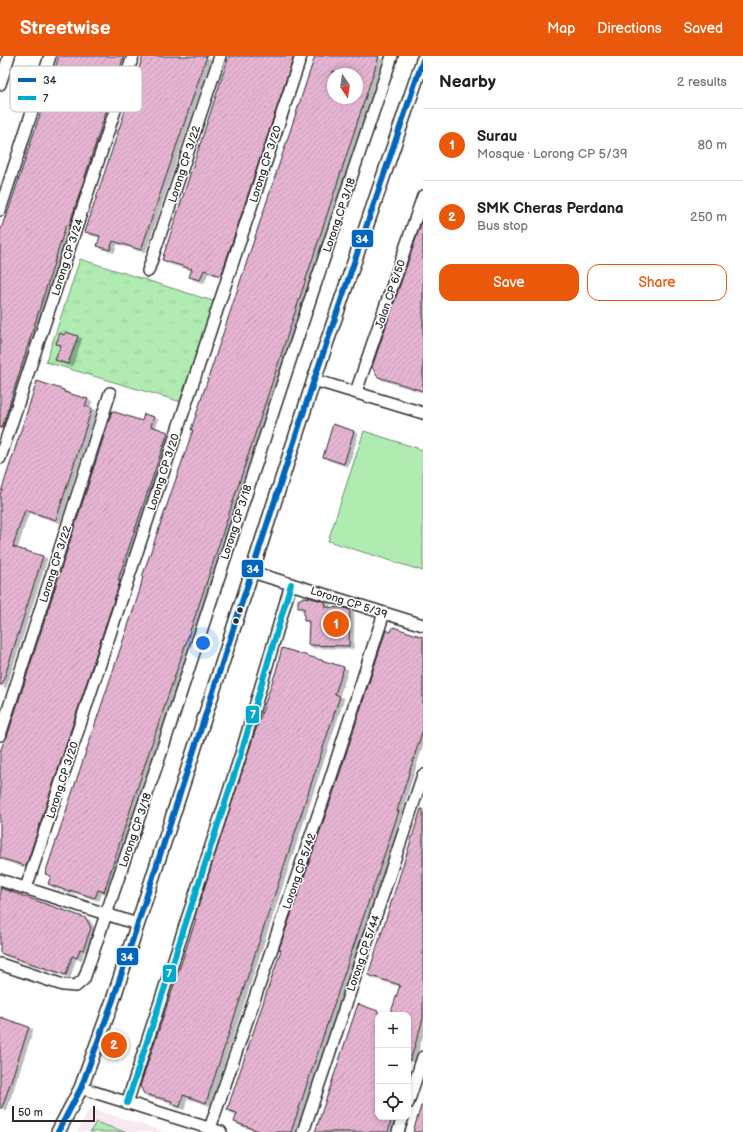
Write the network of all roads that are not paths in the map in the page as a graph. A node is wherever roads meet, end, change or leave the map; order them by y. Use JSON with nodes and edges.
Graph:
{"nodes":[{"id":1,"x":9,"y":56,"type":"edge"},
{"id":2,"x":50,"y":56,"type":"edge"},
{"id":3,"x":133,"y":56,"type":"edge"},
{"id":4,"x":220,"y":56,"type":"edge"},
{"id":5,"x":301,"y":56,"type":"edge"},
{"id":6,"x":392,"y":56,"type":"edge"},
{"id":7,"x":423,"y":60,"type":"edge"},
{"id":8,"x":47,"y":66,"type":"edge"},
{"id":9,"x":130,"y":66,"type":"edge"},
{"id":10,"x":0,"y":84,"type":"edge"},
{"id":11,"x":418,"y":90,"type":"edge"},
{"id":12,"x":32,"y":112,"type":"edge"},
{"id":13,"x":114,"y":112,"type":"edge"},
{"id":14,"x":423,"y":199,"type":"edge"},
{"id":15,"x":0,"y":210,"type":"edge"},
{"id":16,"x":148,"y":271,"type":"dead end"},
{"id":17,"x":314,"y":380,"type":"junction"},
{"id":18,"x":356,"y":392,"type":"junction"},
{"id":19,"x":110,"y":393,"type":"dead end"},
{"id":20,"x":423,"y":413,"type":"edge"},
{"id":21,"x":0,"y":458,"type":"edge"},
{"id":22,"x":252,"y":572,"type":"junction"},
{"id":23,"x":292,"y":584,"type":"junction"},
{"id":24,"x":384,"y":613,"type":"junction"},
{"id":25,"x":423,"y":626,"type":"edge"},
{"id":26,"x":0,"y":734,"type":"edge"},
{"id":27,"x":423,"y":775,"type":"edge"},
{"id":28,"x":0,"y":880,"type":"edge"},
{"id":29,"x":26,"y":888,"type":"junction"},
{"id":30,"x":107,"y":913,"type":"junction"},
{"id":31,"x":138,"y":924,"type":"junction"},
{"id":32,"x":0,"y":964,"type":"edge"},
{"id":33,"x":423,"y":1057,"type":"edge"},
{"id":34,"x":81,"y":1088,"type":"junction"},
{"id":35,"x":411,"y":1094,"type":"edge"},
{"id":36,"x":127,"y":1103,"type":"junction"},
{"id":37,"x":402,"y":1120,"type":"edge"},
{"id":38,"x":210,"y":1128,"type":"junction"},
{"id":39,"x":58,"y":1132,"type":"edge"},
{"id":40,"x":221,"y":1132,"type":"edge"},
{"id":41,"x":303,"y":1132,"type":"edge"},
{"id":42,"x":398,"y":1132,"type":"edge"}],
"edges":[{"from":1,"to":10,"type":"street"},
{"from":2,"to":8,"type":"street"},
{"from":3,"to":9,"type":"street","name":"Lorong CP 3/24"},
{"from":4,"to":16,"type":"street","name":"Lorong CP 3/22"},
{"from":5,"to":29,"type":"street","name":"Lorong CP 3/20"},
{"from":6,"to":30,"type":"street","name":"Lorong CP 3/18"},
{"from":7,"to":11,"type":"street"},
{"from":11,"to":17,"type":"street"},
{"from":12,"to":15,"type":"street"},
{"from":13,"to":21,"type":"street","name":"Lorong CP 3/24"},
{"from":14,"to":18,"type":"street","name":"Jalan CP 6/50"},
{"from":17,"to":18,"type":"street"},
{"from":17,"to":22,"type":"street"},
{"from":18,"to":20,"type":"street"},
{"from":19,"to":26,"type":"street","name":"Lorong CP 3/22"},
{"from":22,"to":23,"type":"street","name":"Lorong CP 5/39"},
{"from":22,"to":31,"type":"street"},
{"from":23,"to":24,"type":"street","name":"Lorong CP 5/39"},
{"from":23,"to":36,"type":"street"},
{"from":24,"to":25,"type":"street","name":"Lorong CP 5/39"},
{"from":24,"to":38,"type":"street","name":"Lorong CP 5/42"},
{"from":27,"to":41,"type":"street","name":"Lorong CP 5/44"},
{"from":28,"to":29,"type":"street"},
{"from":29,"to":30,"type":"street"},
{"from":30,"to":31,"type":"street"},
{"from":30,"to":32,"type":"street","name":"Lorong CP 3/18"},
{"from":31,"to":34,"type":"street"},
{"from":33,"to":35,"type":"street"},
{"from":34,"to":36,"type":"street"},
{"from":34,"to":39,"type":"street"},
{"from":36,"to":38,"type":"street"},
{"from":37,"to":42,"type":"street"},
{"from":38,"to":40,"type":"street"}]}
